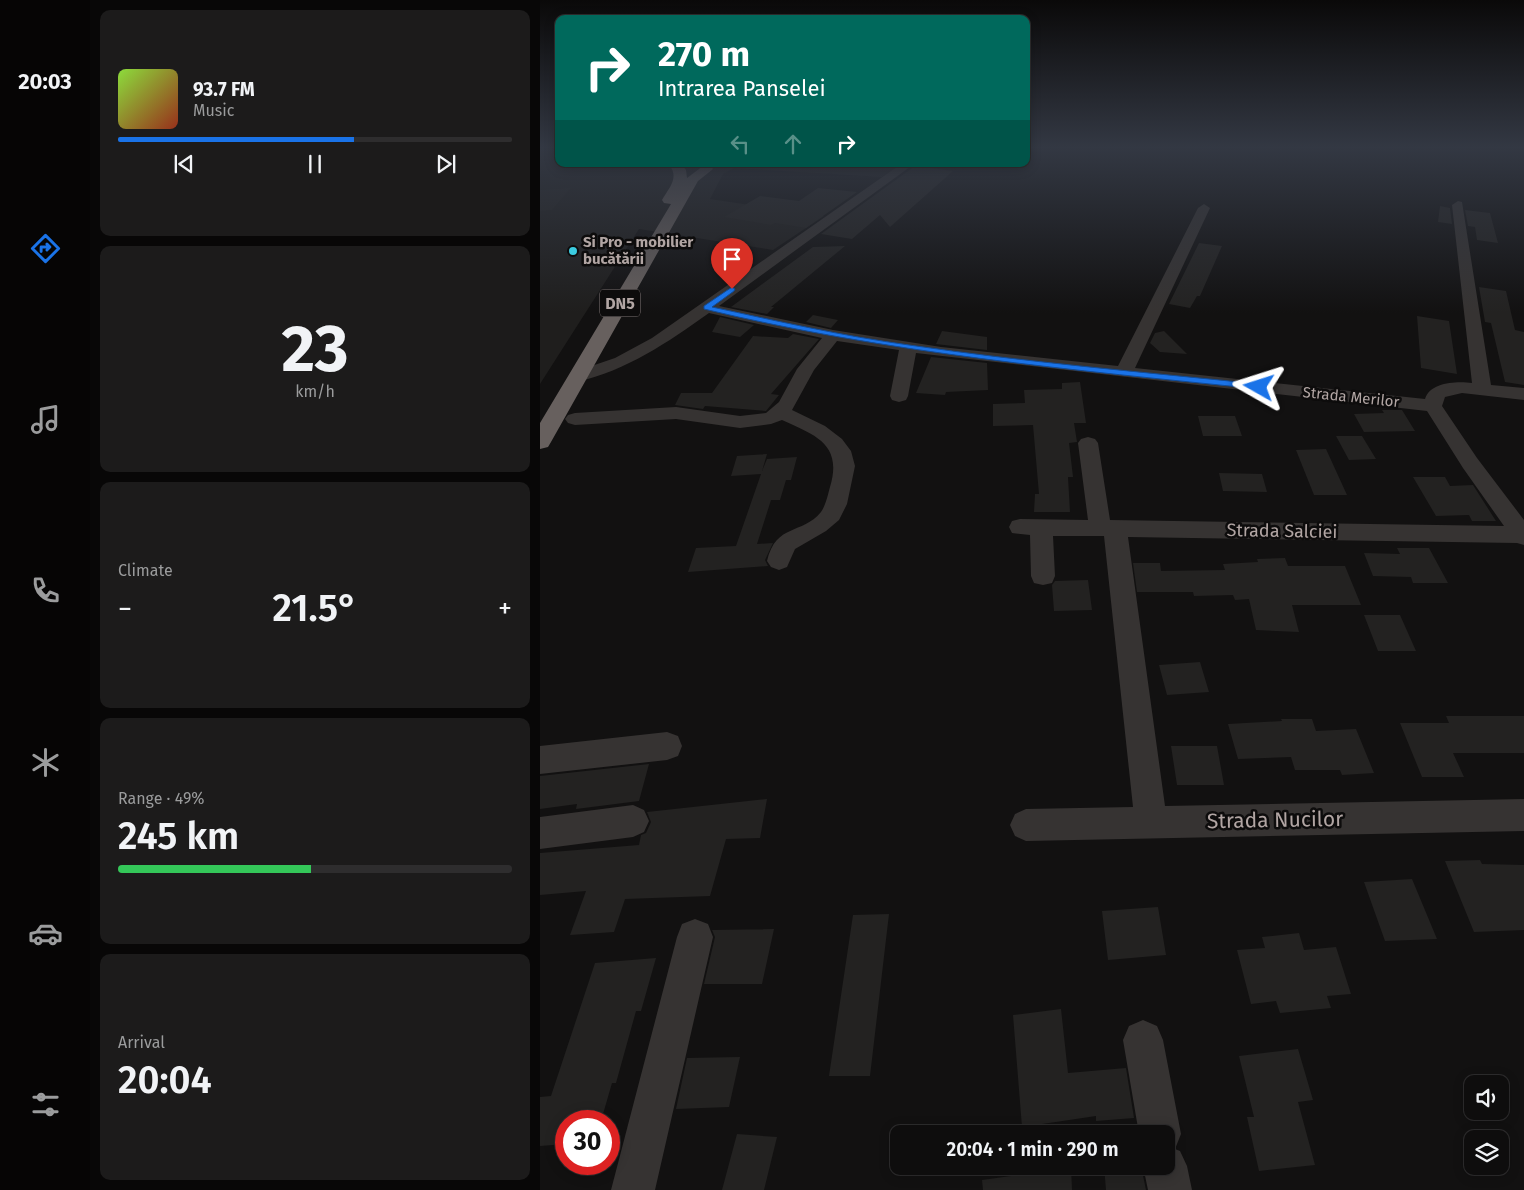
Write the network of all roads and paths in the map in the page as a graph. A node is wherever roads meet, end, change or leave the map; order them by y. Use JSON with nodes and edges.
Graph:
{"nodes":[{"id":1,"x":668,"y":202,"type":"edge"},
{"id":2,"x":679,"y":202,"type":"edge"},
{"id":3,"x":855,"y":202,"type":"edge"},
{"id":4,"x":1458,"y":205,"type":"dead end"},
{"id":5,"x":1204,"y":208,"type":"dead end"},
{"id":6,"x":706,"y":308,"type":"junction"},
{"id":7,"x":834,"y":335,"type":"junction"},
{"id":8,"x":908,"y":347,"type":"junction"},
{"id":9,"x":1124,"y":372,"type":"junction"},
{"id":10,"x":577,"y":377,"type":"junction"},
{"id":11,"x":1482,"y":389,"type":"junction"},
{"id":12,"x":1524,"y":394,"type":"edge"},
{"id":13,"x":899,"y":396,"type":"dead end"},
{"id":14,"x":1433,"y":406,"type":"junction"},
{"id":15,"x":780,"y":412,"type":"junction"},
{"id":16,"x":540,"y":413,"type":"edge"},
{"id":17,"x":575,"y":418,"type":"dead end"},
{"id":18,"x":540,"y":442,"type":"edge"},
{"id":19,"x":1088,"y":443,"type":"dead end"},
{"id":20,"x":1107,"y":528,"type":"junction"},
{"id":21,"x":1523,"y":536,"type":"edge"},
{"id":22,"x":779,"y":561,"type":"dead end"},
{"id":23,"x":1043,"y":576,"type":"dead end"},
{"id":24,"x":667,"y":746,"type":"dead end"},
{"id":25,"x":540,"y":760,"type":"edge"},
{"id":26,"x":1524,"y":815,"type":"edge"},
{"id":27,"x":633,"y":821,"type":"dead end"},
{"id":28,"x":1152,"y":822,"type":"junction"},
{"id":29,"x":1026,"y":825,"type":"dead end"},
{"id":30,"x":540,"y":832,"type":"edge"},
{"id":31,"x":695,"y":937,"type":"dead end"},
{"id":32,"x":1143,"y":1040,"type":"dead end"},
{"id":33,"x":1158,"y":1125,"type":"edge"},
{"id":34,"x":1167,"y":1175,"type":"edge"},
{"id":35,"x":633,"y":1190,"type":"edge"},
{"id":36,"x":1170,"y":1190,"type":"edge"}],
"edges":[{"from":1,"to":16,"type":"highway","number":"DN5"},
{"from":2,"to":10,"type":"highway","number":"DN5"},
{"from":3,"to":6,"type":"street"},
{"from":4,"to":11,"type":"street"},
{"from":5,"to":9,"type":"street"},
{"from":6,"to":7,"type":"street","name":"Strada Merilor"},
{"from":6,"to":10,"type":"street"},
{"from":7,"to":8,"type":"street","name":"Strada Merilor"},
{"from":7,"to":15,"type":"street"},
{"from":8,"to":9,"type":"street","name":"Strada Merilor"},
{"from":8,"to":13,"type":"street"},
{"from":9,"to":14,"type":"street","name":"Strada Merilor"},
{"from":10,"to":18,"type":"highway","number":"DN5"},
{"from":11,"to":12,"type":"street"},
{"from":11,"to":14,"type":"street"},
{"from":14,"to":21,"type":"street"},
{"from":15,"to":17,"type":"street"},
{"from":15,"to":22,"type":"street"},
{"from":19,"to":20,"type":"street"},
{"from":20,"to":21,"type":"street","name":"Strada Salciei"},
{"from":20,"to":23,"type":"street","name":"Strada Salciei"},
{"from":20,"to":28,"type":"street"},
{"from":24,"to":25,"type":"street"},
{"from":26,"to":28,"type":"street","name":"Strada Nucilor"},
{"from":27,"to":30,"type":"street"},
{"from":28,"to":29,"type":"street","name":"Strada Nucilor"},
{"from":31,"to":35,"type":"street"},
{"from":32,"to":33,"type":"street"},
{"from":34,"to":36,"type":"street"}]}
